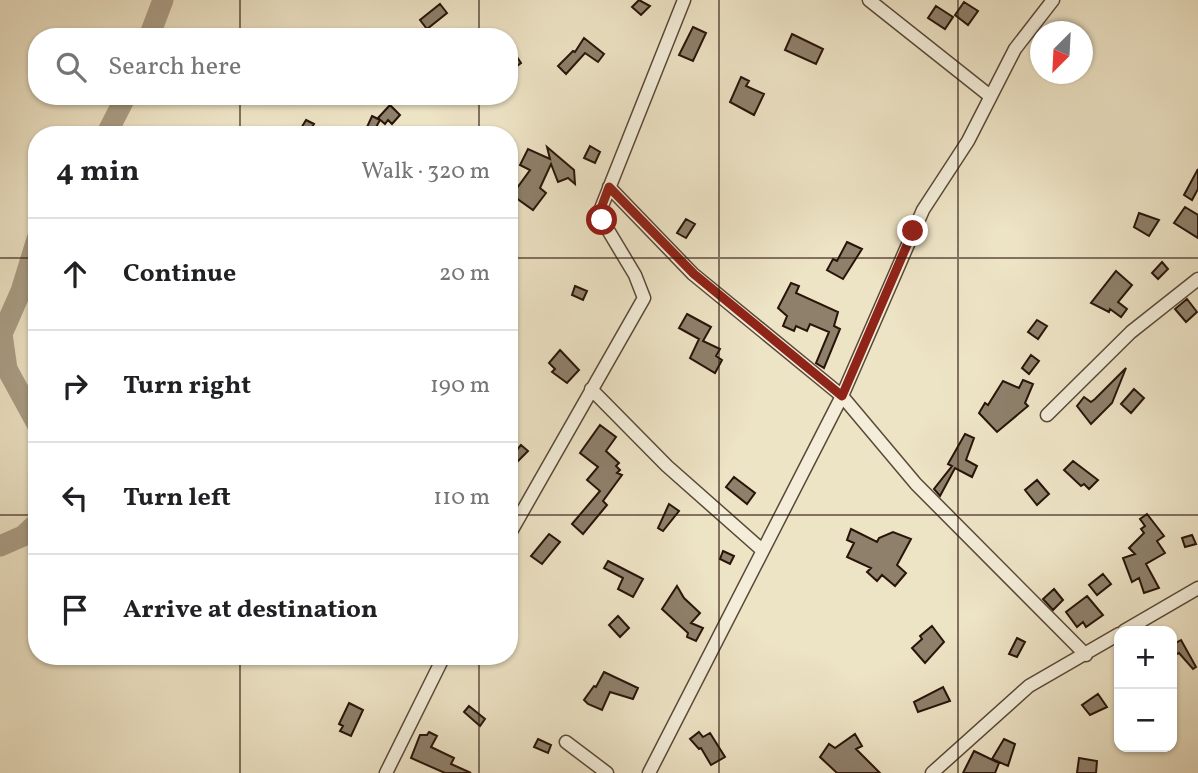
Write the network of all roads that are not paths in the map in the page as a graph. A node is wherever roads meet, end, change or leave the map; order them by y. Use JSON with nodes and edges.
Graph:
{"nodes":[{"id":1,"x":684,"y":0,"type":"edge"},
{"id":2,"x":869,"y":0,"type":"edge"},
{"id":3,"x":1053,"y":0,"type":"edge"},
{"id":4,"x":990,"y":96,"type":"junction"},
{"id":5,"x":609,"y":187,"type":"junction"},
{"id":6,"x":1198,"y":279,"type":"edge"},
{"id":7,"x":591,"y":389,"type":"junction"},
{"id":8,"x":842,"y":396,"type":"junction"},
{"id":9,"x":1047,"y":415,"type":"dead end"},
{"id":10,"x":518,"y":519,"type":"edge"},
{"id":11,"x":762,"y":550,"type":"junction"},
{"id":12,"x":1198,"y":588,"type":"edge"},
{"id":13,"x":1133,"y":626,"type":"edge"},
{"id":14,"x":1114,"y":637,"type":"edge"},
{"id":15,"x":1086,"y":655,"type":"junction"},
{"id":16,"x":440,"y":665,"type":"edge"},
{"id":17,"x":566,"y":742,"type":"dead end"},
{"id":18,"x":386,"y":773,"type":"edge"},
{"id":19,"x":607,"y":773,"type":"edge"},
{"id":20,"x":649,"y":773,"type":"edge"},
{"id":21,"x":932,"y":773,"type":"edge"}],
"edges":[{"from":1,"to":5,"type":"street"},
{"from":2,"to":4,"type":"street"},
{"from":3,"to":4,"type":"street"},
{"from":4,"to":8,"type":"street"},
{"from":5,"to":7,"type":"street"},
{"from":5,"to":8,"type":"street"},
{"from":6,"to":9,"type":"street"},
{"from":7,"to":10,"type":"street"},
{"from":7,"to":11,"type":"street"},
{"from":8,"to":11,"type":"street"},
{"from":8,"to":15,"type":"street"},
{"from":11,"to":20,"type":"street"},
{"from":12,"to":13,"type":"street"},
{"from":14,"to":15,"type":"street"},
{"from":15,"to":21,"type":"street"},
{"from":16,"to":18,"type":"street"},
{"from":17,"to":19,"type":"street"}]}
